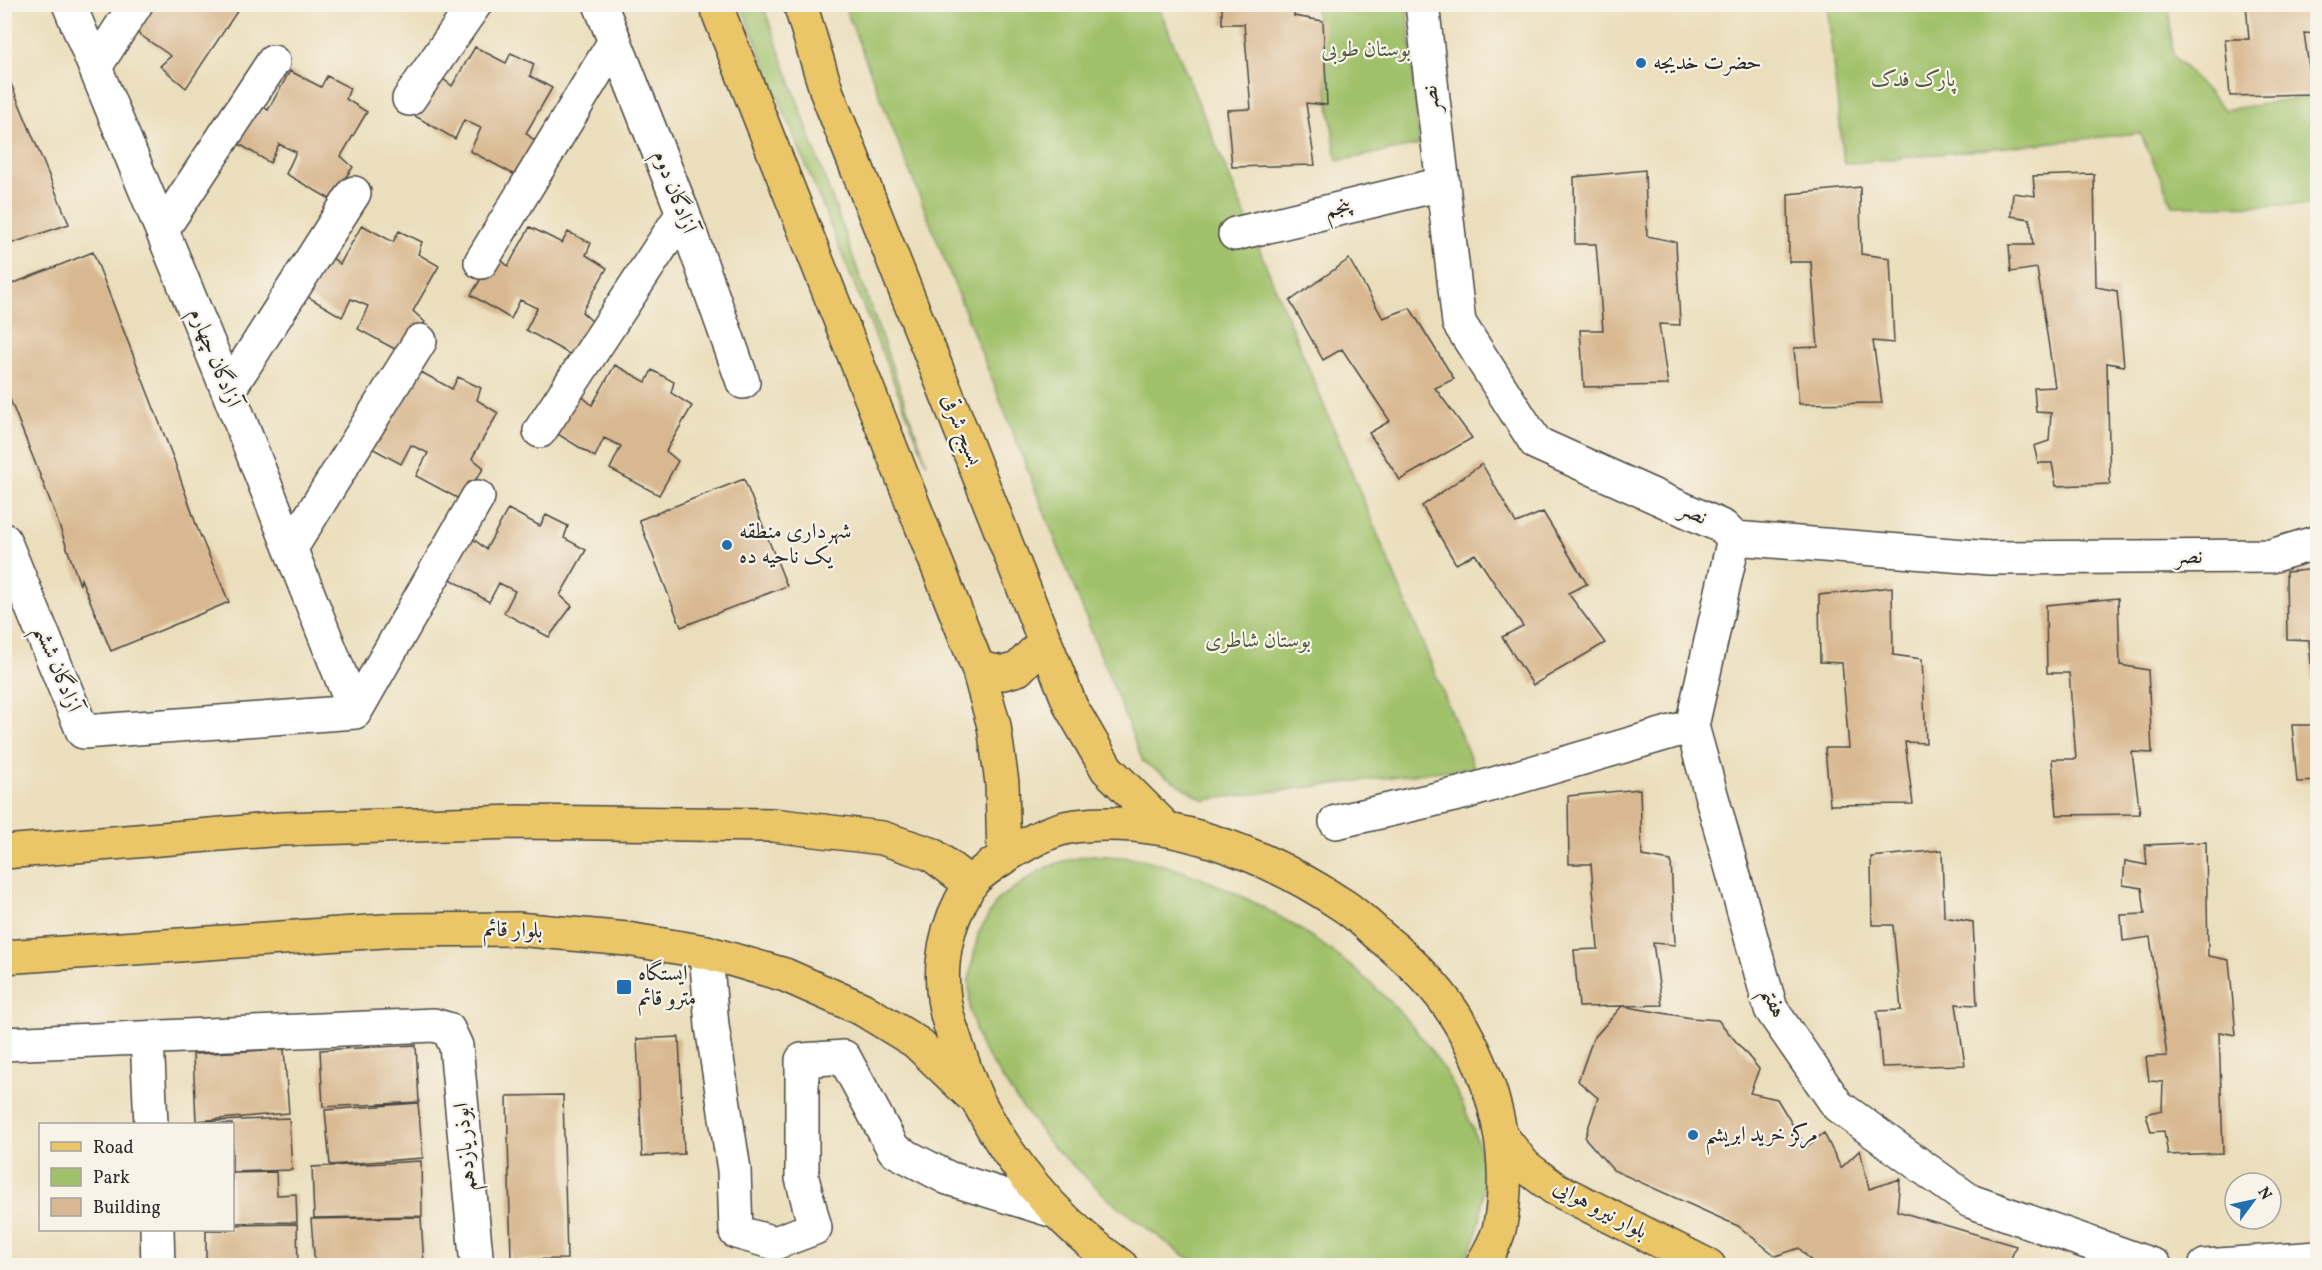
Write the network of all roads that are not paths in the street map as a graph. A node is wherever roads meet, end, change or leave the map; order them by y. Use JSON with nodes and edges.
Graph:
{"nodes":[{"id":1,"x":69,"y":4,"type":"edge"},
{"id":2,"x":136,"y":4,"type":"edge"},
{"id":3,"x":475,"y":4,"type":"edge"},
{"id":4,"x":600,"y":4,"type":"edge"},
{"id":5,"x":715,"y":4,"type":"edge"},
{"id":6,"x":800,"y":4,"type":"edge"},
{"id":7,"x":1422,"y":4,"type":"edge"},
{"id":8,"x":615,"y":41,"type":"junction"},
{"id":9,"x":273,"y":62,"type":"dead end"},
{"id":10,"x":95,"y":67,"type":"junction"},
{"id":11,"x":410,"y":99,"type":"dead end"},
{"id":12,"x":1442,"y":184,"type":"junction"},
{"id":13,"x":354,"y":193,"type":"dead end"},
{"id":14,"x":684,"y":213,"type":"junction"},
{"id":15,"x":162,"y":230,"type":"junction"},
{"id":16,"x":1235,"y":234,"type":"dead end"},
{"id":17,"x":481,"y":262,"type":"dead end"},
{"id":18,"x":420,"y":341,"type":"dead end"},
{"id":19,"x":743,"y":382,"type":"dead end"},
{"id":20,"x":228,"y":391,"type":"junction"},
{"id":21,"x":540,"y":431,"type":"dead end"},
{"id":22,"x":478,"y":497,"type":"dead end"},
{"id":23,"x":1734,"y":538,"type":"junction"},
{"id":24,"x":4,"y":540,"type":"edge"},
{"id":25,"x":2318,"y":542,"type":"edge"},
{"id":26,"x":291,"y":548,"type":"junction"},
{"id":27,"x":1045,"y":641,"type":"junction"},
{"id":28,"x":978,"y":668,"type":"junction"},
{"id":29,"x":355,"y":712,"type":"junction"},
{"id":30,"x":1692,"y":726,"type":"junction"},
{"id":31,"x":1336,"y":822,"type":"dead end"},
{"id":32,"x":1168,"y":830,"type":"junction"},
{"id":33,"x":4,"y":852,"type":"edge"},
{"id":34,"x":1004,"y":858,"type":"junction"},
{"id":35,"x":971,"y":884,"type":"junction"},
{"id":36,"x":706,"y":952,"type":"junction"},
{"id":37,"x":4,"y":957,"type":"edge"},
{"id":38,"x":147,"y":1038,"type":"junction"},
{"id":39,"x":4,"y":1044,"type":"edge"},
{"id":40,"x":978,"y":1101,"type":"junction"},
{"id":41,"x":152,"y":1123,"type":"edge"},
{"id":42,"x":1503,"y":1138,"type":"junction"},
{"id":43,"x":1054,"y":1211,"type":"junction"},
{"id":44,"x":157,"y":1231,"type":"edge"},
{"id":45,"x":2318,"y":1258,"type":"edge"},
{"id":46,"x":158,"y":1266,"type":"edge"},
{"id":47,"x":477,"y":1266,"type":"edge"},
{"id":48,"x":1121,"y":1266,"type":"edge"},
{"id":49,"x":1482,"y":1266,"type":"edge"},
{"id":50,"x":1709,"y":1266,"type":"edge"},
{"id":51,"x":2156,"y":1266,"type":"edge"},
{"id":52,"x":2205,"y":1266,"type":"edge"}],
"edges":[{"from":1,"to":10,"type":"street","name":"آزادگان چهارم"},
{"from":2,"to":10,"type":"street"},
{"from":3,"to":11,"type":"street"},
{"from":4,"to":8,"type":"street","name":"آزادگان دوم"},
{"from":5,"to":28,"type":"main road"},
{"from":6,"to":27,"type":"main road","name":"بسیج شرقی"},
{"from":7,"to":12,"type":"street","name":"نصر"},
{"from":8,"to":14,"type":"street","name":"آزادگان دوم"},
{"from":8,"to":17,"type":"street"},
{"from":9,"to":15,"type":"street"},
{"from":10,"to":15,"type":"street","name":"آزادگان چهارم"},
{"from":12,"to":16,"type":"street","name":"پنجم"},
{"from":12,"to":23,"type":"street","name":"نصر"},
{"from":13,"to":20,"type":"street"},
{"from":14,"to":19,"type":"street","name":"آزادگان دوم"},
{"from":14,"to":21,"type":"street"},
{"from":15,"to":20,"type":"street","name":"آزادگان چهارم"},
{"from":18,"to":26,"type":"street"},
{"from":20,"to":26,"type":"street","name":"آزادگان چهارم"},
{"from":22,"to":29,"type":"street"},
{"from":23,"to":25,"type":"street","name":"نصر"},
{"from":23,"to":30,"type":"street","name":"هفتم"},
{"from":24,"to":29,"type":"street","name":"آزادگان ششم"},
{"from":26,"to":29,"type":"street","name":"آزادگان چهارم"},
{"from":27,"to":28,"type":"main road"},
{"from":27,"to":32,"type":"main road","name":"بسیج شرقی"},
{"from":28,"to":34,"type":"main road"},
{"from":30,"to":31,"type":"street"},
{"from":30,"to":51,"type":"street","name":"هفتم"},
{"from":32,"to":34,"type":"main road"},
{"from":32,"to":42,"type":"main road"},
{"from":33,"to":35,"type":"main road"},
{"from":34,"to":35,"type":"main road"},
{"from":35,"to":40,"type":"main road"},
{"from":36,"to":37,"type":"main road","name":"بلوار قائم"},
{"from":36,"to":40,"type":"main road","name":"بلوار قائم"},
{"from":36,"to":43,"type":"street"},
{"from":38,"to":39,"type":"street"},
{"from":38,"to":41,"type":"street"},
{"from":38,"to":47,"type":"street","name":"ابوذر یازدهم"},
{"from":40,"to":43,"type":"main road"},
{"from":42,"to":49,"type":"main road"},
{"from":42,"to":50,"type":"main road","name":"بلوار نیرو هوایی"},
{"from":43,"to":48,"type":"main road"},
{"from":44,"to":46,"type":"street"},
{"from":45,"to":52,"type":"street"}]}
